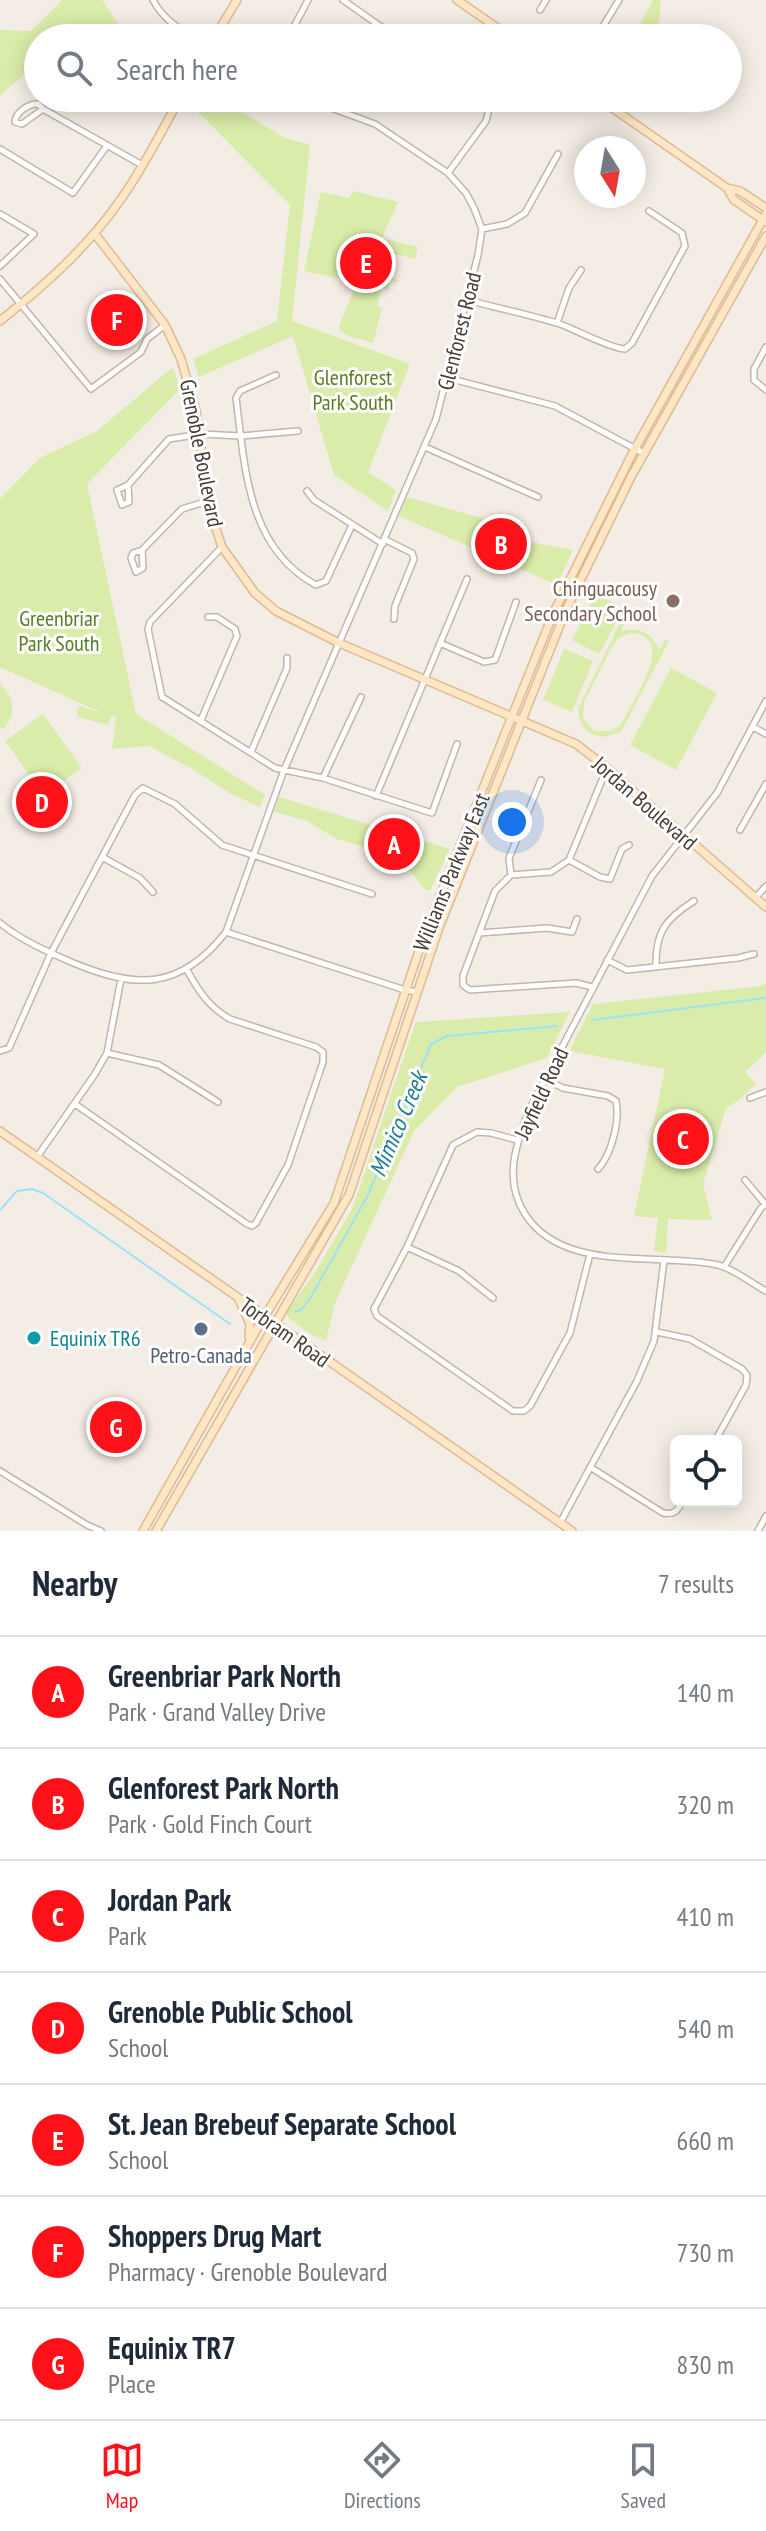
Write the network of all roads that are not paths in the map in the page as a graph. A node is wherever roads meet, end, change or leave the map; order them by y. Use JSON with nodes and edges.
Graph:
{"nodes":[{"id":1,"x":153,"y":0,"type":"edge"},
{"id":2,"x":237,"y":0,"type":"edge"},
{"id":3,"x":308,"y":0,"type":"edge"},
{"id":4,"x":343,"y":0,"type":"edge"},
{"id":5,"x":457,"y":0,"type":"edge"},
{"id":6,"x":546,"y":0,"type":"edge"},
{"id":7,"x":619,"y":0,"type":"edge"},
{"id":8,"x":540,"y":10,"type":"dead end"},
{"id":9,"x":173,"y":24,"type":"edge"},
{"id":10,"x":222,"y":24,"type":"edge"},
{"id":11,"x":295,"y":24,"type":"edge"},
{"id":12,"x":377,"y":24,"type":"edge"},
{"id":13,"x":492,"y":24,"type":"edge"},
{"id":14,"x":606,"y":24,"type":"edge"},
{"id":15,"x":24,"y":110,"type":"edge"},
{"id":16,"x":39,"y":112,"type":"edge"},
{"id":17,"x":48,"y":112,"type":"edge"},
{"id":18,"x":172,"y":112,"type":"edge"},
{"id":19,"x":342,"y":112,"type":"edge"},
{"id":20,"x":489,"y":112,"type":"edge"},
{"id":21,"x":618,"y":112,"type":"edge"},
{"id":22,"x":106,"y":147,"type":"junction"},
{"id":23,"x":0,"y":149,"type":"edge"},
{"id":24,"x":558,"y":154,"type":"dead end"},
{"id":25,"x":142,"y":165,"type":"junction"},
{"id":26,"x":448,"y":173,"type":"junction"},
{"id":27,"x":649,"y":211,"type":"dead end"},
{"id":28,"x":0,"y":214,"type":"edge"},
{"id":29,"x":765,"y":216,"type":"edge"},
{"id":30,"x":482,"y":229,"type":"junction"},
{"id":31,"x":95,"y":234,"type":"junction"},
{"id":32,"x":766,"y":236,"type":"edge"},
{"id":33,"x":0,"y":266,"type":"edge"},
{"id":34,"x":581,"y":270,"type":"dead end"},
{"id":35,"x":0,"y":279,"type":"edge"},
{"id":36,"x":467,"y":300,"type":"junction"},
{"id":37,"x":21,"y":304,"type":"junction"},
{"id":38,"x":0,"y":321,"type":"edge"},
{"id":39,"x":557,"y":323,"type":"junction"},
{"id":40,"x":165,"y":325,"type":"junction"},
{"id":41,"x":766,"y":347,"type":"edge"},
{"id":42,"x":276,"y":375,"type":"dead end"},
{"id":43,"x":448,"y":378,"type":"junction"},
{"id":44,"x":766,"y":390,"type":"edge"},
{"id":45,"x":298,"y":431,"type":"dead end"},
{"id":46,"x":201,"y":434,"type":"junction"},
{"id":47,"x":241,"y":436,"type":"junction"},
{"id":48,"x":425,"y":447,"type":"junction"},
{"id":49,"x":635,"y":448,"type":"junction"},
{"id":50,"x":645,"y":454,"type":"junction"},
{"id":51,"x":128,"y":485,"type":"dead end"},
{"id":52,"x":307,"y":491,"type":"dead end"},
{"id":53,"x":538,"y":497,"type":"dead end"},
{"id":54,"x":208,"y":501,"type":"junction"},
{"id":55,"x":352,"y":525,"type":"junction"},
{"id":56,"x":384,"y":542,"type":"junction"},
{"id":57,"x":222,"y":547,"type":"junction"},
{"id":58,"x":142,"y":550,"type":"dead end"},
{"id":59,"x":467,"y":579,"type":"dead end"},
{"id":60,"x":516,"y":602,"type":"dead end"},
{"id":61,"x":208,"y":617,"type":"dead end"},
{"id":62,"x":394,"y":619,"type":"dead end"},
{"id":63,"x":339,"y":643,"type":"junction"},
{"id":64,"x":440,"y":643,"type":"junction"},
{"id":65,"x":287,"y":658,"type":"dead end"},
{"id":66,"x":427,"y":680,"type":"junction"},
{"id":67,"x":361,"y":697,"type":"dead end"},
{"id":68,"x":766,"y":701,"type":"edge"},
{"id":69,"x":512,"y":719,"type":"junction"},
{"id":70,"x":201,"y":720,"type":"junction"},
{"id":71,"x":522,"y":722,"type":"junction"},
{"id":72,"x":753,"y":727,"type":"junction"},
{"id":73,"x":766,"y":734,"type":"edge"},
{"id":74,"x":457,"y":744,"type":"dead end"},
{"id":75,"x":251,"y":752,"type":"junction"},
{"id":76,"x":607,"y":768,"type":"junction"},
{"id":77,"x":284,"y":770,"type":"junction"},
{"id":78,"x":323,"y":778,"type":"junction"},
{"id":79,"x":541,"y":780,"type":"dead end"},
{"id":80,"x":766,"y":784,"type":"edge"},
{"id":81,"x":764,"y":794,"type":"edge"},
{"id":82,"x":376,"y":796,"type":"junction"},
{"id":83,"x":740,"y":830,"type":"dead end"},
{"id":84,"x":684,"y":836,"type":"junction"},
{"id":85,"x":629,"y":845,"type":"dead end"},
{"id":86,"x":252,"y":856,"type":"junction"},
{"id":87,"x":102,"y":857,"type":"junction"},
{"id":88,"x":569,"y":860,"type":"junction"},
{"id":89,"x":511,"y":875,"type":"junction"},
{"id":90,"x":766,"y":886,"type":"edge"},
{"id":91,"x":153,"y":892,"type":"dead end"},
{"id":92,"x":372,"y":894,"type":"dead end"},
{"id":93,"x":755,"y":898,"type":"junction"},
{"id":94,"x":694,"y":901,"type":"dead end"},
{"id":95,"x":766,"y":907,"type":"edge"},
{"id":96,"x":577,"y":919,"type":"dead end"},
{"id":97,"x":0,"y":923,"type":"edge"},
{"id":98,"x":226,"y":932,"type":"junction"},
{"id":99,"x":479,"y":933,"type":"junction"},
{"id":100,"x":51,"y":953,"type":"junction"},
{"id":101,"x":754,"y":954,"type":"dead end"},
{"id":102,"x":607,"y":960,"type":"junction"},
{"id":103,"x":656,"y":967,"type":"junction"},
{"id":104,"x":187,"y":970,"type":"junction"},
{"id":105,"x":121,"y":979,"type":"junction"},
{"id":106,"x":592,"y":987,"type":"junction"},
{"id":107,"x":405,"y":990,"type":"junction"},
{"id":108,"x":418,"y":992,"type":"junction"},
{"id":109,"x":0,"y":1051,"type":"edge"},
{"id":110,"x":107,"y":1053,"type":"junction"},
{"id":111,"x":545,"y":1079,"type":"junction"},
{"id":112,"x":766,"y":1092,"type":"edge"},
{"id":113,"x":750,"y":1098,"type":"dead end"},
{"id":114,"x":218,"y":1102,"type":"dead end"},
{"id":115,"x":75,"y":1104,"type":"junction"},
{"id":116,"x":0,"y":1131,"type":"edge"},
{"id":117,"x":517,"y":1140,"type":"junction"},
{"id":118,"x":37,"y":1157,"type":"junction"},
{"id":119,"x":598,"y":1169,"type":"dead end"},
{"id":120,"x":745,"y":1180,"type":"dead end"},
{"id":121,"x":765,"y":1204,"type":"edge"},
{"id":122,"x":407,"y":1247,"type":"junction"},
{"id":123,"x":590,"y":1254,"type":"junction"},
{"id":124,"x":664,"y":1260,"type":"junction"},
{"id":125,"x":724,"y":1267,"type":"junction"},
{"id":126,"x":766,"y":1291,"type":"edge"},
{"id":127,"x":238,"y":1298,"type":"junction"},
{"id":128,"x":493,"y":1298,"type":"dead end"},
{"id":129,"x":265,"y":1318,"type":"junction"},
{"id":130,"x":273,"y":1323,"type":"junction"},
{"id":131,"x":657,"y":1332,"type":"junction"},
{"id":132,"x":246,"y":1348,"type":"junction"},
{"id":133,"x":718,"y":1435,"type":"edge"},
{"id":134,"x":590,"y":1467,"type":"junction"},
{"id":135,"x":0,"y":1471,"type":"edge"},
{"id":136,"x":680,"y":1507,"type":"edge"},
{"id":137,"x":766,"y":1516,"type":"edge"},
{"id":138,"x":560,"y":1523,"type":"junction"},
{"id":139,"x":87,"y":1525,"type":"junction"},
{"id":140,"x":92,"y":1531,"type":"edge"},
{"id":141,"x":101,"y":1531,"type":"edge"},
{"id":142,"x":143,"y":1531,"type":"edge"},
{"id":143,"x":156,"y":1531,"type":"edge"},
{"id":144,"x":572,"y":1531,"type":"edge"},
{"id":145,"x":758,"y":1531,"type":"edge"}],
"edges":[{"from":1,"to":9,"type":"street"},
{"from":2,"to":10,"type":"main road"},
{"from":3,"to":11,"type":"street"},
{"from":4,"to":12,"type":"street"},
{"from":5,"to":13,"type":"main road"},
{"from":6,"to":8,"type":"street"},
{"from":7,"to":14,"type":"street"},
{"from":15,"to":16,"type":"street"},
{"from":17,"to":22,"type":"street"},
{"from":18,"to":25,"type":"main road"},
{"from":19,"to":26,"type":"street"},
{"from":20,"to":26,"type":"street"},
{"from":21,"to":29,"type":"main road"},
{"from":22,"to":23,"type":"street"},
{"from":22,"to":25,"type":"street"},
{"from":24,"to":30,"type":"street"},
{"from":25,"to":31,"type":"main road"},
{"from":26,"to":30,"type":"street"},
{"from":27,"to":39,"type":"street"},
{"from":28,"to":33,"type":"street"},
{"from":29,"to":49,"type":"main road","name":"Williams Parkway East"},
{"from":30,"to":36,"type":"street","name":"Glenforest Road"},
{"from":31,"to":37,"type":"main road"},
{"from":31,"to":40,"type":"main road","name":"Grenoble Boulevard"},
{"from":32,"to":50,"type":"main road","name":"Williams Parkway East"},
{"from":34,"to":39,"type":"street"},
{"from":35,"to":37,"type":"street"},
{"from":36,"to":39,"type":"street"},
{"from":36,"to":43,"type":"street","name":"Glenforest Road"},
{"from":37,"to":38,"type":"main road"},
{"from":37,"to":40,"type":"street"},
{"from":40,"to":46,"type":"main road","name":"Grenoble Boulevard"},
{"from":41,"to":44,"type":"street"},
{"from":42,"to":47,"type":"street"},
{"from":43,"to":48,"type":"street","name":"Glenforest Road"},
{"from":43,"to":49,"type":"street"},
{"from":45,"to":47,"type":"street"},
{"from":46,"to":47,"type":"street"},
{"from":46,"to":51,"type":"street"},
{"from":46,"to":54,"type":"main road","name":"Grenoble Boulevard"},
{"from":47,"to":55,"type":"street"},
{"from":48,"to":53,"type":"street"},
{"from":48,"to":56,"type":"street","name":"Glenforest Road"},
{"from":49,"to":50,"type":"street"},
{"from":49,"to":69,"type":"main road","name":"Williams Parkway East"},
{"from":50,"to":71,"type":"main road","name":"Williams Parkway East"},
{"from":52,"to":55,"type":"street"},
{"from":54,"to":57,"type":"main road","name":"Grenoble Boulevard"},
{"from":54,"to":58,"type":"street"},
{"from":55,"to":56,"type":"street"},
{"from":56,"to":62,"type":"street"},
{"from":56,"to":63,"type":"street","name":"Glenforest Road"},
{"from":57,"to":63,"type":"main road","name":"Grenoble Boulevard"},
{"from":57,"to":70,"type":"street"},
{"from":59,"to":64,"type":"street"},
{"from":60,"to":64,"type":"street"},
{"from":61,"to":70,"type":"street"},
{"from":63,"to":66,"type":"main road","name":"Grenoble Boulevard"},
{"from":63,"to":77,"type":"street","name":"Glenforest Road"},
{"from":64,"to":66,"type":"street"},
{"from":65,"to":75,"type":"street"},
{"from":66,"to":69,"type":"main road","name":"Grenoble Boulevard"},
{"from":66,"to":82,"type":"street"},
{"from":67,"to":78,"type":"street"},
{"from":68,"to":72,"type":"street","name":"Jayfield Road"},
{"from":69,"to":71,"type":"main road","name":"Jordan Boulevard"},
{"from":69,"to":107,"type":"main road","name":"Williams Parkway East"},
{"from":70,"to":75,"type":"street"},
{"from":71,"to":76,"type":"main road","name":"Jordan Boulevard"},
{"from":71,"to":108,"type":"main road","name":"Williams Parkway East"},
{"from":72,"to":73,"type":"street"},
{"from":72,"to":84,"type":"street","name":"Jayfield Road"},
{"from":74,"to":82,"type":"street"},
{"from":75,"to":77,"type":"street"},
{"from":76,"to":84,"type":"main road","name":"Jordan Boulevard"},
{"from":76,"to":88,"type":"street"},
{"from":77,"to":78,"type":"street"},
{"from":77,"to":86,"type":"street","name":"Glenforest Road"},
{"from":78,"to":82,"type":"street"},
{"from":79,"to":89,"type":"street"},
{"from":80,"to":81,"type":"street"},
{"from":81,"to":83,"type":"street"},
{"from":84,"to":93,"type":"main road","name":"Jordan Boulevard"},
{"from":84,"to":102,"type":"street","name":"Jayfield Road"},
{"from":85,"to":88,"type":"street"},
{"from":86,"to":87,"type":"street"},
{"from":86,"to":92,"type":"street"},
{"from":86,"to":98,"type":"street","name":"Glenforest Road"},
{"from":87,"to":91,"type":"street"},
{"from":87,"to":100,"type":"street"},
{"from":88,"to":89,"type":"street"},
{"from":89,"to":99,"type":"street"},
{"from":90,"to":93,"type":"street"},
{"from":93,"to":95,"type":"main road","name":"Jordan Boulevard"},
{"from":94,"to":103,"type":"street"},
{"from":96,"to":99,"type":"street"},
{"from":97,"to":100,"type":"street"},
{"from":98,"to":104,"type":"street"},
{"from":98,"to":107,"type":"street"},
{"from":99,"to":106,"type":"street"},
{"from":100,"to":105,"type":"street"},
{"from":100,"to":109,"type":"street"},
{"from":101,"to":103,"type":"street"},
{"from":102,"to":103,"type":"street"},
{"from":102,"to":106,"type":"street","name":"Jayfield Road"},
{"from":104,"to":105,"type":"street"},
{"from":104,"to":115,"type":"street"},
{"from":105,"to":110,"type":"street"},
{"from":106,"to":111,"type":"street","name":"Jayfield Road"},
{"from":107,"to":108,"type":"street"},
{"from":107,"to":129,"type":"main road","name":"Williams Parkway East"},
{"from":108,"to":130,"type":"main road","name":"Williams Parkway East"},
{"from":110,"to":114,"type":"street"},
{"from":110,"to":115,"type":"street"},
{"from":111,"to":117,"type":"street","name":"Jayfield Road"},
{"from":111,"to":119,"type":"street"},
{"from":112,"to":113,"type":"street"},
{"from":115,"to":118,"type":"street"},
{"from":116,"to":118,"type":"main road","name":"Torbram Road"},
{"from":117,"to":122,"type":"street"},
{"from":117,"to":123,"type":"street","name":"Jayfield Road"},
{"from":118,"to":127,"type":"main road","name":"Torbram Road"},
{"from":120,"to":121,"type":"street"},
{"from":121,"to":125,"type":"street"},
{"from":122,"to":123,"type":"street"},
{"from":122,"to":128,"type":"street"},
{"from":123,"to":124,"type":"street","name":"Jayfield Road"},
{"from":124,"to":125,"type":"street","name":"Jayfield Road"},
{"from":124,"to":131,"type":"street"},
{"from":125,"to":126,"type":"street","name":"Jayfield Road"},
{"from":127,"to":129,"type":"main road","name":"Torbram Road"},
{"from":127,"to":132,"type":"main road"},
{"from":129,"to":130,"type":"main road","name":"Torbram Road"},
{"from":129,"to":132,"type":"main road","name":"Williams Parkway East"},
{"from":130,"to":138,"type":"main road","name":"Torbram Road"},
{"from":130,"to":143,"type":"main road","name":"Williams Parkway East"},
{"from":131,"to":133,"type":"street"},
{"from":131,"to":134,"type":"street"},
{"from":132,"to":142,"type":"main road","name":"Williams Parkway East"},
{"from":134,"to":136,"type":"street"},
{"from":134,"to":138,"type":"street"},
{"from":135,"to":139,"type":"street"},
{"from":137,"to":145,"type":"street"},
{"from":138,"to":144,"type":"main road","name":"Torbram Road"},
{"from":139,"to":140,"type":"street"},
{"from":139,"to":141,"type":"street"}]}
